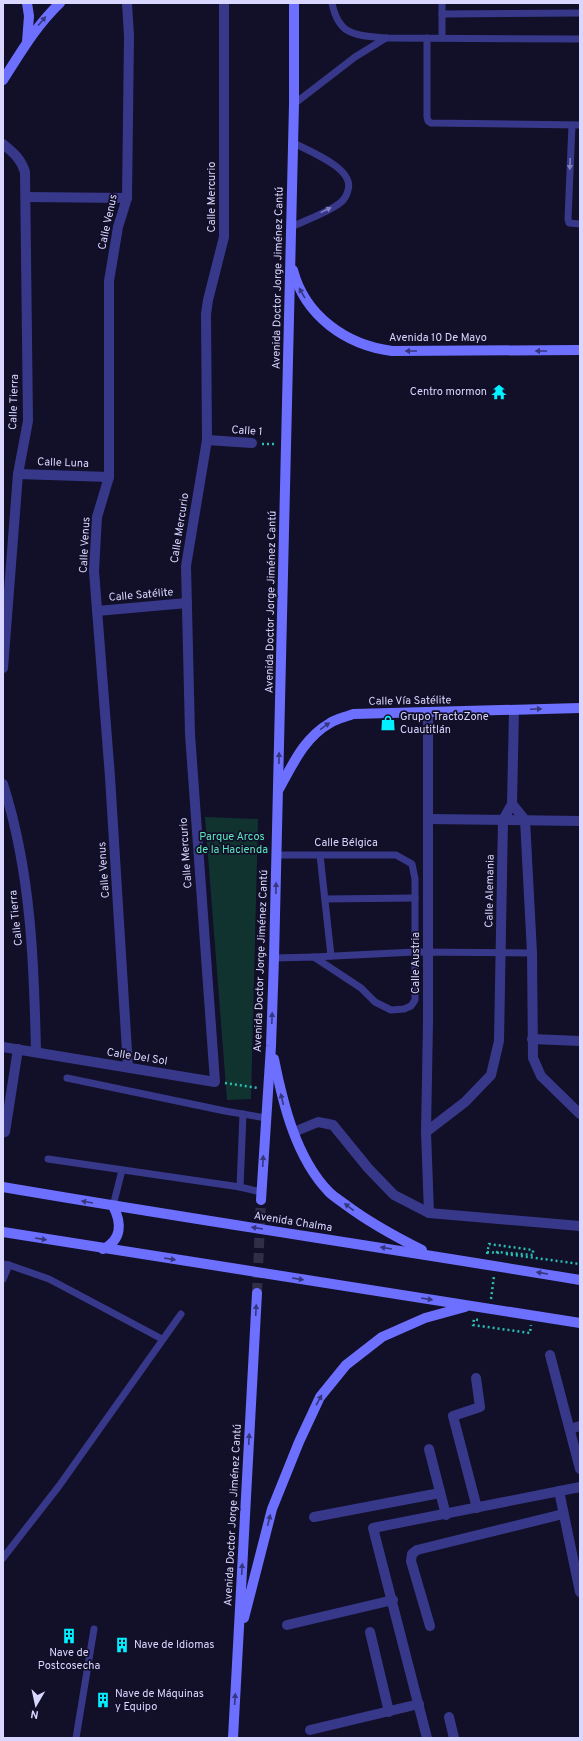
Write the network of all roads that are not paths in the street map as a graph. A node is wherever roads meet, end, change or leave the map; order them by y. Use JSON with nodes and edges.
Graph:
{"nodes":[{"id":1,"x":27,"y":3,"type":"edge"},
{"id":2,"x":60,"y":3,"type":"edge"},
{"id":3,"x":127,"y":3,"type":"edge"},
{"id":4,"x":224,"y":3,"type":"edge"},
{"id":5,"x":294,"y":3,"type":"edge"},
{"id":6,"x":332,"y":3,"type":"edge"},
{"id":7,"x":442,"y":3,"type":"edge"},
{"id":8,"x":580,"y":13,"type":"edge"},
{"id":9,"x":442,"y":14,"type":"junction"},
{"id":10,"x":386,"y":38,"type":"junction"},
{"id":11,"x":427,"y":38,"type":"junction"},
{"id":12,"x":442,"y":38,"type":"junction"},
{"id":13,"x":580,"y":39,"type":"edge"},
{"id":14,"x":27,"y":42,"type":"junction"},
{"id":15,"x":3,"y":80,"type":"edge"},
{"id":16,"x":294,"y":104,"type":"junction"},
{"id":17,"x":572,"y":125,"type":"junction"},
{"id":18,"x":580,"y":125,"type":"edge"},
{"id":19,"x":292,"y":142,"type":"junction"},
{"id":20,"x":3,"y":144,"type":"edge"},
{"id":21,"x":26,"y":198,"type":"junction"},
{"id":22,"x":127,"y":198,"type":"junction"},
{"id":23,"x":580,"y":224,"type":"edge"},
{"id":24,"x":291,"y":227,"type":"junction"},
{"id":25,"x":290,"y":262,"type":"junction"},
{"id":26,"x":580,"y":350,"type":"edge"},
{"id":27,"x":207,"y":440,"type":"junction"},
{"id":28,"x":252,"y":443,"type":"road end"},
{"id":29,"x":18,"y":474,"type":"junction"},
{"id":30,"x":108,"y":477,"type":"junction"},
{"id":31,"x":7,"y":560,"type":"edge"},
{"id":32,"x":187,"y":603,"type":"junction"},
{"id":33,"x":97,"y":611,"type":"junction"},
{"id":34,"x":3,"y":668,"type":"edge"},
{"id":35,"x":580,"y":708,"type":"edge"},
{"id":36,"x":514,"y":710,"type":"junction"},
{"id":37,"x":428,"y":712,"type":"junction"},
{"id":38,"x":3,"y":784,"type":"edge"},
{"id":39,"x":278,"y":791,"type":"junction"},
{"id":40,"x":512,"y":804,"type":"junction"},
{"id":41,"x":428,"y":819,"type":"junction"},
{"id":42,"x":503,"y":820,"type":"junction"},
{"id":43,"x":525,"y":820,"type":"junction"},
{"id":44,"x":580,"y":821,"type":"edge"},
{"id":45,"x":277,"y":855,"type":"junction"},
{"id":46,"x":320,"y":855,"type":"junction"},
{"id":47,"x":415,"y":898,"type":"junction"},
{"id":48,"x":325,"y":899,"type":"junction"},
{"id":49,"x":415,"y":952,"type":"junction"},
{"id":50,"x":428,"y":952,"type":"junction"},
{"id":51,"x":500,"y":953,"type":"junction"},
{"id":52,"x":532,"y":953,"type":"junction"},
{"id":53,"x":331,"y":956,"type":"junction"},
{"id":54,"x":314,"y":957,"type":"junction"},
{"id":55,"x":274,"y":958,"type":"junction"},
{"id":56,"x":532,"y":1039,"type":"junction"},
{"id":57,"x":580,"y":1042,"type":"edge"},
{"id":58,"x":271,"y":1046,"type":"junction"},
{"id":59,"x":3,"y":1047,"type":"edge"},
{"id":60,"x":18,"y":1049,"type":"junction"},
{"id":61,"x":36,"y":1052,"type":"junction"},
{"id":62,"x":128,"y":1067,"type":"junction"},
{"id":63,"x":67,"y":1078,"type":"dead end"},
{"id":64,"x":215,"y":1082,"type":"joint"},
{"id":65,"x":243,"y":1114,"type":"junction"},
{"id":66,"x":580,"y":1114,"type":"edge"},
{"id":67,"x":266,"y":1118,"type":"junction"},
{"id":68,"x":5,"y":1132,"type":"dead end"},
{"id":69,"x":294,"y":1132,"type":"junction"},
{"id":70,"x":426,"y":1132,"type":"junction"},
{"id":71,"x":48,"y":1159,"type":"dead end"},
{"id":72,"x":122,"y":1170,"type":"junction"},
{"id":73,"x":3,"y":1187,"type":"edge"},
{"id":74,"x":240,"y":1187,"type":"junction"},
{"id":75,"x":261,"y":1196,"type":"joint"},
{"id":76,"x":113,"y":1206,"type":"junction"},
{"id":77,"x":430,"y":1213,"type":"junction"},
{"id":78,"x":580,"y":1226,"type":"edge"},
{"id":79,"x":3,"y":1232,"type":"edge"},
{"id":80,"x":103,"y":1249,"type":"junction"},
{"id":81,"x":431,"y":1255,"type":"junction"},
{"id":82,"x":6,"y":1264,"type":"edge"},
{"id":83,"x":3,"y":1279,"type":"edge"},
{"id":84,"x":580,"y":1280,"type":"edge"},
{"id":85,"x":257,"y":1294,"type":"tunnel mouth"},
{"id":86,"x":469,"y":1306,"type":"junction"},
{"id":87,"x":181,"y":1314,"type":"dead end"},
{"id":88,"x":580,"y":1323,"type":"edge"},
{"id":89,"x":162,"y":1339,"type":"junction"},
{"id":90,"x":550,"y":1354,"type":"dead end"},
{"id":91,"x":476,"y":1378,"type":"dead end"},
{"id":92,"x":575,"y":1427,"type":"edge"},
{"id":93,"x":429,"y":1449,"type":"dead end"},
{"id":94,"x":580,"y":1469,"type":"edge"},
{"id":95,"x":580,"y":1486,"type":"edge"},
{"id":96,"x":559,"y":1491,"type":"junction"},
{"id":97,"x":440,"y":1493,"type":"junction"},
{"id":98,"x":477,"y":1508,"type":"junction"},
{"id":99,"x":564,"y":1514,"type":"junction"},
{"id":100,"x":446,"y":1515,"type":"junction"},
{"id":101,"x":314,"y":1518,"type":"dead end"},
{"id":102,"x":3,"y":1558,"type":"edge"},
{"id":103,"x":580,"y":1592,"type":"edge"},
{"id":104,"x":393,"y":1600,"type":"junction"},
{"id":105,"x":287,"y":1626,"type":"dead end"},
{"id":106,"x":430,"y":1626,"type":"dead end"},
{"id":107,"x":94,"y":1629,"type":"dead end"},
{"id":108,"x":370,"y":1632,"type":"dead end"},
{"id":109,"x":238,"y":1639,"type":"junction"},
{"id":110,"x":419,"y":1704,"type":"junction"},
{"id":111,"x":390,"y":1712,"type":"junction"},
{"id":112,"x":449,"y":1717,"type":"dead end"},
{"id":113,"x":310,"y":1730,"type":"dead end"},
{"id":114,"x":76,"y":1738,"type":"edge"},
{"id":115,"x":233,"y":1738,"type":"edge"},
{"id":116,"x":427,"y":1738,"type":"edge"},
{"id":117,"x":454,"y":1738,"type":"edge"}],
"edges":[{"from":1,"to":14,"type":"main road"},
{"from":14,"to":2,"type":"main road","one_way":true},
{"from":3,"to":22,"type":"street","name":"Calle Venus"},
{"from":4,"to":27,"type":"street","name":"Calle Mercurio"},
{"from":5,"to":16,"type":"main road","name":"Avenida Doctor Jorge Jiménez Cantú"},
{"from":6,"to":10,"type":"lane"},
{"from":7,"to":9,"type":"lane"},
{"from":8,"to":9,"type":"lane"},
{"from":9,"to":12,"type":"lane"},
{"from":10,"to":11,"type":"lane"},
{"from":10,"to":16,"type":"lane"},
{"from":11,"to":12,"type":"lane"},
{"from":11,"to":17,"type":"lane"},
{"from":12,"to":13,"type":"lane"},
{"from":14,"to":15,"type":"main road"},
{"from":16,"to":19,"type":"main road","name":"Avenida Doctor Jorge Jiménez Cantú"},
{"from":17,"to":18,"type":"lane"},
{"from":17,"to":23,"type":"lane","one_way":true},
{"from":19,"to":24,"type":"main road","name":"Avenida Doctor Jorge Jiménez Cantú"},
{"from":24,"to":19,"type":"lane","one_way":true},
{"from":20,"to":21,"type":"street","name":"Calle Tierra"},
{"from":21,"to":22,"type":"street"},
{"from":21,"to":29,"type":"street","name":"Calle Tierra"},
{"from":22,"to":30,"type":"street","name":"Calle Venus"},
{"from":24,"to":25,"type":"main road","name":"Avenida Doctor Jorge Jiménez Cantú"},
{"from":26,"to":25,"type":"main road","name":"Avenida 10 De Mayo","one_way":true},
{"from":39,"to":25,"type":"main road","name":"Avenida Doctor Jorge Jiménez Cantú","one_way":true},
{"from":27,"to":28,"type":"street","name":"Calle 1"},
{"from":27,"to":32,"type":"street","name":"Calle Mercurio"},
{"from":29,"to":30,"type":"street","name":"Calle Luna"},
{"from":29,"to":31,"type":"street","name":"Calle Tierra"},
{"from":30,"to":33,"type":"street","name":"Calle Venus"},
{"from":31,"to":34,"type":"street","name":"Calle Tierra"},
{"from":32,"to":33,"type":"street","name":"Calle Satélite"},
{"from":32,"to":64,"type":"street","name":"Calle Mercurio"},
{"from":33,"to":62,"type":"street","name":"Calle Venus"},
{"from":36,"to":35,"type":"main road","name":"Calle Vía Satélite","one_way":true},
{"from":36,"to":37,"type":"main road","name":"Calle Vía Satélite"},
{"from":36,"to":40,"type":"street","name":"Calle Alemania"},
{"from":39,"to":37,"type":"main road","name":"Calle Vía Satélite","one_way":true},
{"from":37,"to":41,"type":"street","name":"Calle Austria"},
{"from":38,"to":61,"type":"street","name":"Calle Tierra"},
{"from":39,"to":45,"type":"main road","name":"Avenida Doctor Jorge Jiménez Cantú"},
{"from":40,"to":42,"type":"street","name":"Calle Alemania"},
{"from":40,"to":43,"type":"street"},
{"from":41,"to":42,"type":"street"},
{"from":41,"to":50,"type":"street","name":"Calle Austria"},
{"from":42,"to":43,"type":"street"},
{"from":42,"to":51,"type":"street","name":"Calle Alemania"},
{"from":43,"to":44,"type":"street"},
{"from":43,"to":52,"type":"street"},
{"from":45,"to":46,"type":"lane","name":"Calle Bélgica"},
{"from":55,"to":45,"type":"main road","name":"Avenida Doctor Jorge Jiménez Cantú","one_way":true},
{"from":46,"to":47,"type":"lane","name":"Calle Bélgica"},
{"from":46,"to":48,"type":"lane"},
{"from":47,"to":48,"type":"lane"},
{"from":47,"to":49,"type":"lane"},
{"from":48,"to":53,"type":"lane"},
{"from":49,"to":50,"type":"lane"},
{"from":49,"to":53,"type":"lane"},
{"from":49,"to":54,"type":"lane"},
{"from":50,"to":51,"type":"lane"},
{"from":50,"to":70,"type":"street","name":"Calle Austria"},
{"from":51,"to":52,"type":"lane"},
{"from":51,"to":70,"type":"street","name":"Calle Alemania"},
{"from":52,"to":56,"type":"street"},
{"from":53,"to":54,"type":"lane"},
{"from":54,"to":55,"type":"lane"},
{"from":58,"to":55,"type":"main road","name":"Avenida Doctor Jorge Jiménez Cantú","one_way":true},
{"from":56,"to":57,"type":"street"},
{"from":56,"to":66,"type":"street"},
{"from":58,"to":67,"type":"main road","name":"Avenida Doctor Jorge Jiménez Cantú"},
{"from":69,"to":58,"type":"main road","one_way":true},
{"from":59,"to":60,"type":"street","name":"Calle Del Sol"},
{"from":60,"to":61,"type":"street","name":"Calle Del Sol"},
{"from":60,"to":68,"type":"street"},
{"from":61,"to":62,"type":"street","name":"Calle Del Sol"},
{"from":62,"to":64,"type":"street","name":"Calle Del Sol"},
{"from":63,"to":65,"type":"lane"},
{"from":65,"to":67,"type":"lane"},
{"from":65,"to":74,"type":"lane"},
{"from":75,"to":67,"type":"main road","name":"Avenida Doctor Jorge Jiménez Cantú","one_way":true},
{"from":69,"to":77,"type":"street"},
{"from":81,"to":69,"type":"main road","one_way":true},
{"from":70,"to":77,"type":"street","name":"Calle Austria"},
{"from":71,"to":72,"type":"lane"},
{"from":72,"to":74,"type":"lane"},
{"from":72,"to":76,"type":"lane"},
{"from":76,"to":73,"type":"main road","name":"Avenida Chalma","one_way":true},
{"from":74,"to":75,"type":"lane"},
{"from":76,"to":80,"type":"main road"},
{"from":81,"to":76,"type":"main road","name":"Avenida Chalma","one_way":true},
{"from":77,"to":78,"type":"street"},
{"from":79,"to":80,"type":"main road","one_way":true},
{"from":80,"to":86,"type":"main road","one_way":true},
{"from":84,"to":81,"type":"main road","name":"Avenida Chalma","one_way":true},
{"from":82,"to":83,"type":"lane"},
{"from":82,"to":89,"type":"lane"},
{"from":109,"to":85,"type":"main road","name":"Avenida Doctor Jorge Jiménez Cantú","one_way":true},
{"from":86,"to":88,"type":"main road"},
{"from":109,"to":86,"type":"main road","one_way":true},
{"from":87,"to":89,"type":"lane"},
{"from":89,"to":102,"type":"lane"},
{"from":90,"to":92,"type":"street"},
{"from":91,"to":98,"type":"street"},
{"from":92,"to":94,"type":"street"},
{"from":93,"to":97,"type":"street"},
{"from":95,"to":96,"type":"street"},
{"from":96,"to":98,"type":"street"},
{"from":96,"to":99,"type":"street"},
{"from":97,"to":100,"type":"street"},
{"from":97,"to":101,"type":"street"},
{"from":98,"to":100,"type":"street"},
{"from":99,"to":103,"type":"street"},
{"from":99,"to":106,"type":"street"},
{"from":100,"to":104,"type":"street"},
{"from":104,"to":105,"type":"street"},
{"from":104,"to":110,"type":"street"},
{"from":107,"to":114,"type":"lane"},
{"from":108,"to":111,"type":"street"},
{"from":115,"to":109,"type":"main road","name":"Avenida Doctor Jorge Jiménez Cantú","one_way":true},
{"from":110,"to":111,"type":"street"},
{"from":110,"to":116,"type":"street"},
{"from":111,"to":113,"type":"street"},
{"from":112,"to":117,"type":"street"}]}
